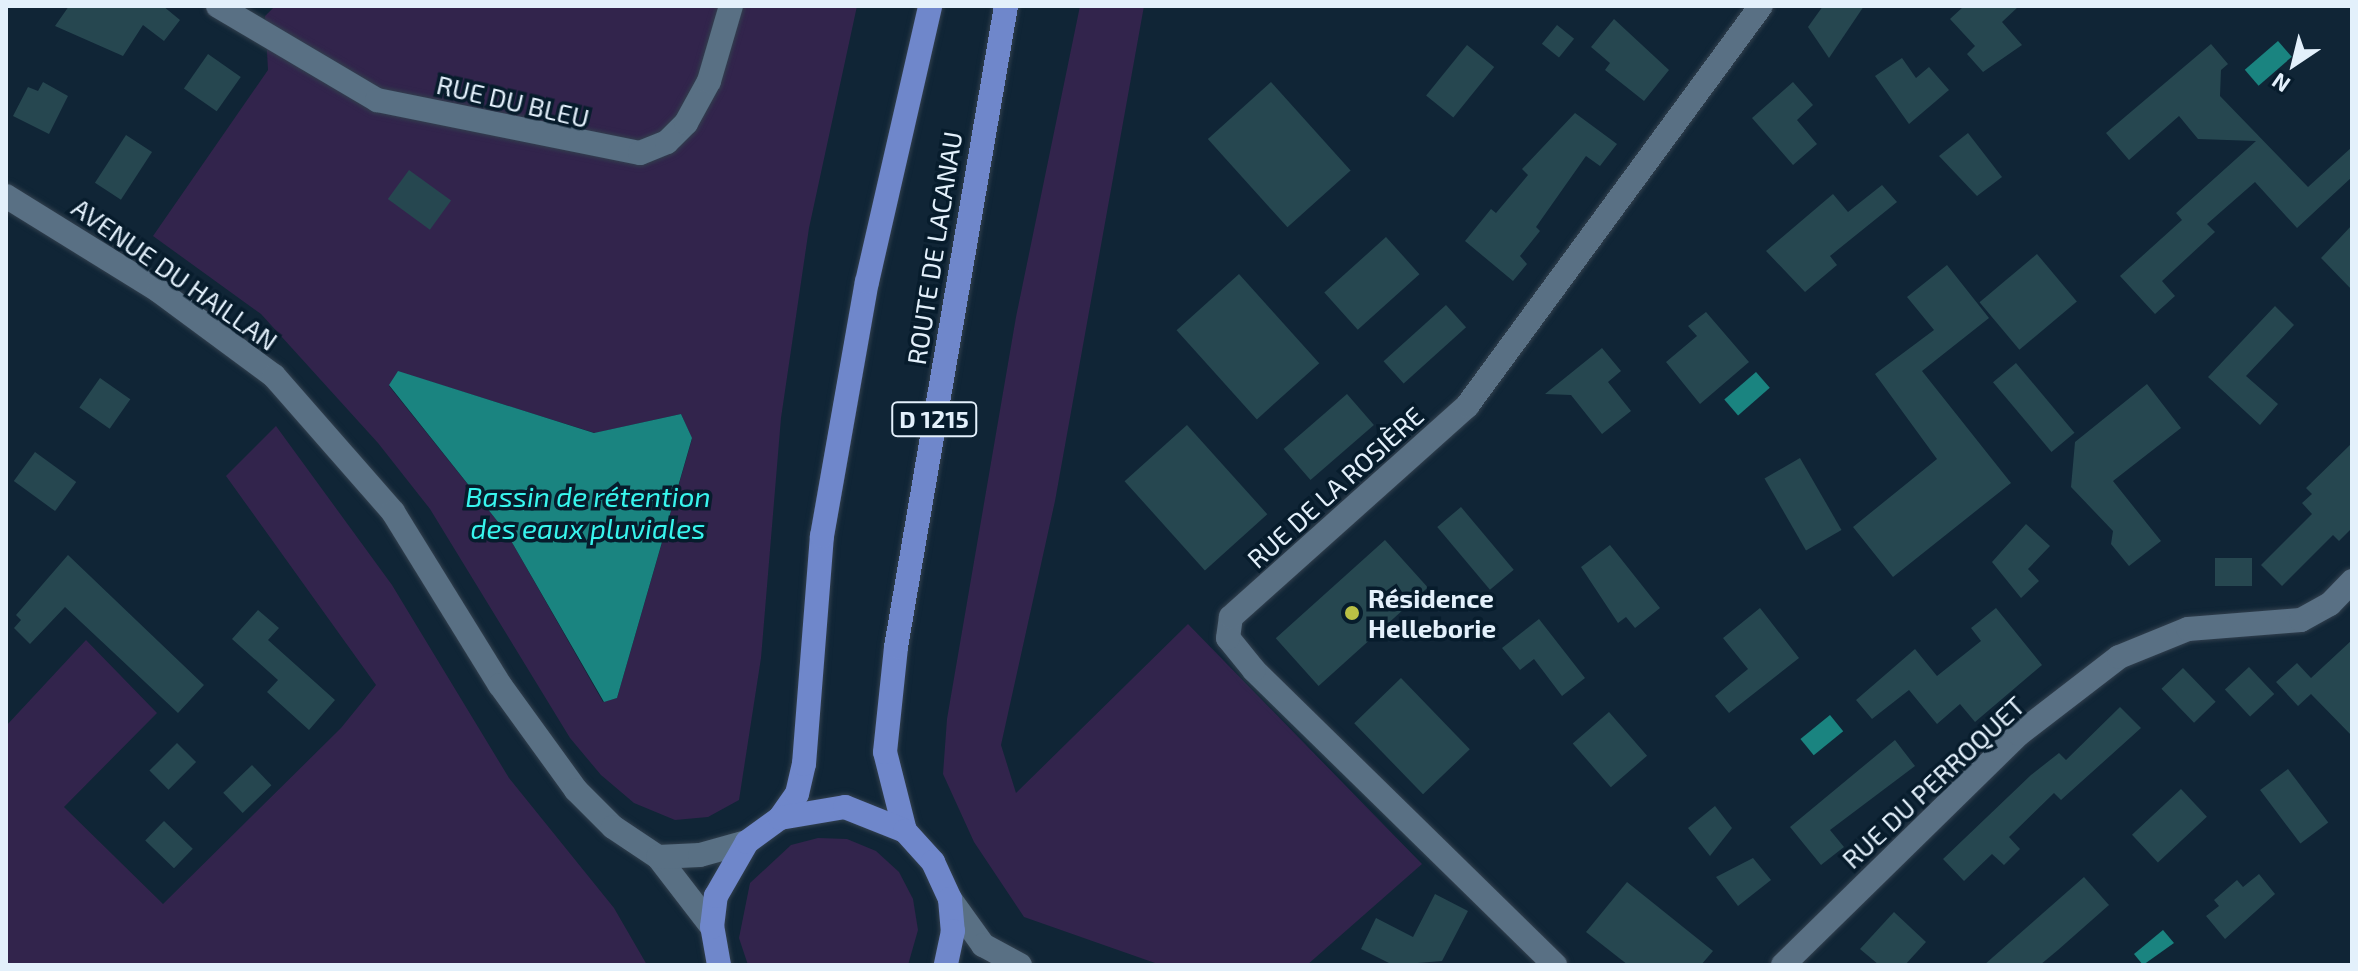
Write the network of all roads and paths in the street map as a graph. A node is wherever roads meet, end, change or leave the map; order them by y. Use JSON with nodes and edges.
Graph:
{"nodes":[{"id":1,"x":218,"y":6,"type":"edge"},
{"id":2,"x":731,"y":6,"type":"edge"},
{"id":3,"x":930,"y":6,"type":"edge"},
{"id":4,"x":1006,"y":6,"type":"edge"},
{"id":5,"x":1761,"y":6,"type":"edge"},
{"id":6,"x":6,"y":196,"type":"edge"},
{"id":7,"x":2352,"y":581,"type":"edge"},
{"id":8,"x":780,"y":818,"type":"junction"},
{"id":9,"x":905,"y":831,"type":"junction"},
{"id":10,"x":747,"y":842,"type":"junction"},
{"id":11,"x":658,"y":857,"type":"junction"},
{"id":12,"x":950,"y":899,"type":"junction"},
{"id":13,"x":712,"y":927,"type":"junction"},
{"id":14,"x":719,"y":965,"type":"edge"},
{"id":15,"x":946,"y":965,"type":"edge"},
{"id":16,"x":1020,"y":965,"type":"edge"},
{"id":17,"x":1555,"y":965,"type":"edge"},
{"id":18,"x":1783,"y":965,"type":"edge"}],
"edges":[{"from":1,"to":2,"type":"street","name":"RUE DU BLEU"},
{"from":3,"to":8,"type":"main road","name":"ROUTE DE LACANAU"},
{"from":4,"to":9,"type":"main road","name":"ROUTE DE LACANAU","number":"D 1215"},
{"from":5,"to":17,"type":"street","name":"RUE DE LA ROSIÈRE"},
{"from":6,"to":11,"type":"street","name":"AVENUE DU HAILLAN"},
{"from":7,"to":18,"type":"street","name":"RUE DU PERROQUET"},
{"from":8,"to":9,"type":"main road"},
{"from":8,"to":10,"type":"main road"},
{"from":9,"to":12,"type":"main road"},
{"from":10,"to":11,"type":"street"},
{"from":10,"to":13,"type":"main road"},
{"from":11,"to":13,"type":"street","name":"AVENUE DU HAILLAN"},
{"from":12,"to":15,"type":"main road"},
{"from":12,"to":16,"type":"street"},
{"from":13,"to":14,"type":"main road"}]}
